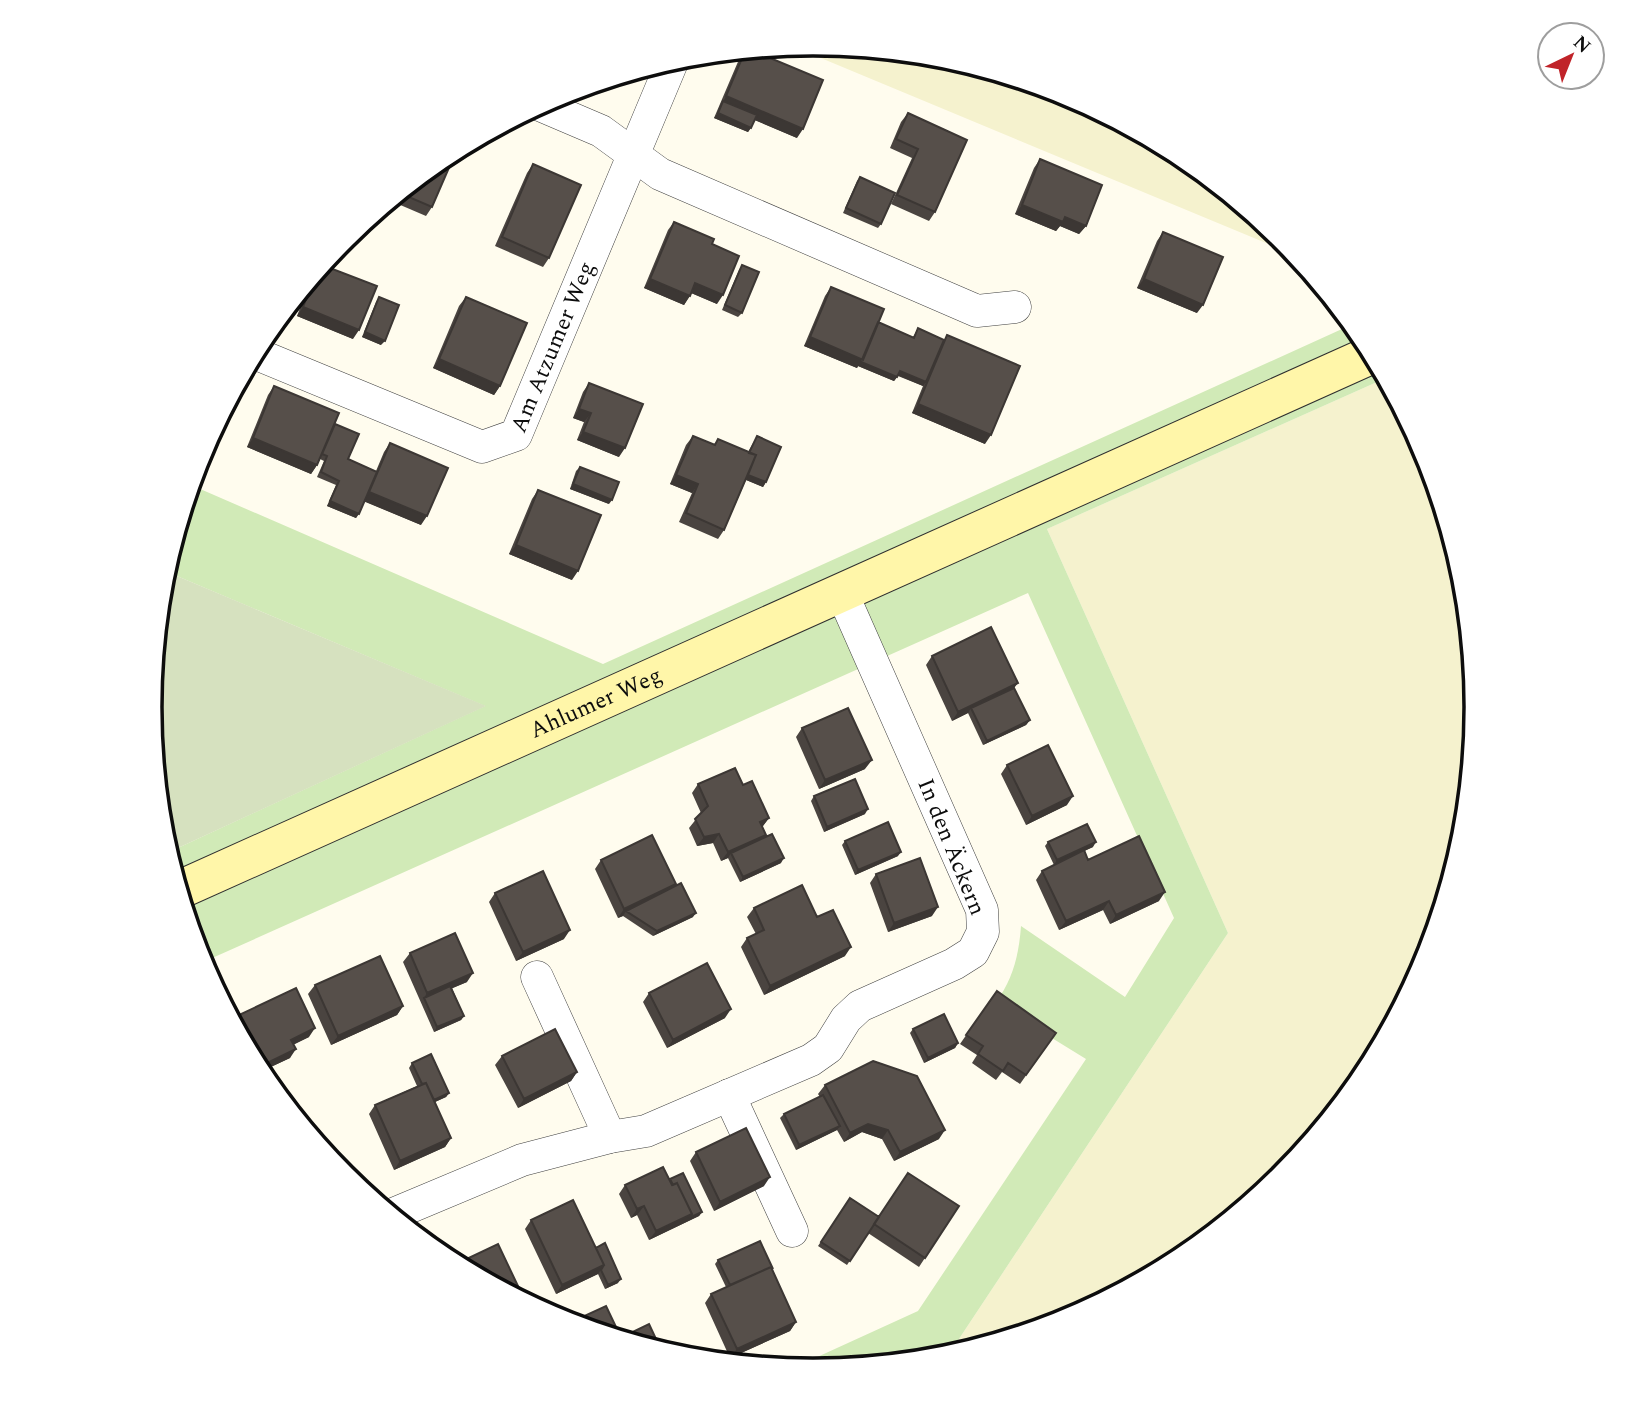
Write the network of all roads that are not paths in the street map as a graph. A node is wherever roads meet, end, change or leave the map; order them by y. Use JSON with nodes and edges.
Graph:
{"nodes":[{"id":1,"x":668,"y":73,"type":"edge"},
{"id":2,"x":553,"y":111,"type":"edge"},
{"id":3,"x":634,"y":153,"type":"junction"},
{"id":4,"x":1015,"y":307,"type":"dead end"},
{"id":5,"x":265,"y":357,"type":"edge"},
{"id":6,"x":1363,"y":358,"type":"edge"},
{"id":7,"x":842,"y":593,"type":"junction"},
{"id":8,"x":187,"y":886,"type":"edge"},
{"id":9,"x":537,"y":977,"type":"dead end"},
{"id":10,"x":729,"y":1095,"type":"junction"},
{"id":11,"x":610,"y":1137,"type":"junction"},
{"id":12,"x":401,"y":1211,"type":"edge"},
{"id":13,"x":792,"y":1231,"type":"dead end"}],
"edges":[{"from":1,"to":3,"type":"street","name":"Am Atzumer Weg"},
{"from":2,"to":3,"type":"street"},
{"from":3,"to":4,"type":"street"},
{"from":3,"to":5,"type":"street","name":"Am Atzumer Weg"},
{"from":6,"to":7,"type":"street","name":"Ahlumer Weg"},
{"from":7,"to":8,"type":"street","name":"Ahlumer Weg"},
{"from":7,"to":10,"type":"street","name":"In den Äckern"},
{"from":9,"to":11,"type":"street"},
{"from":10,"to":11,"type":"street","name":"In den Äckern"},
{"from":10,"to":13,"type":"street"},
{"from":11,"to":12,"type":"street","name":"In den Äckern"}]}
